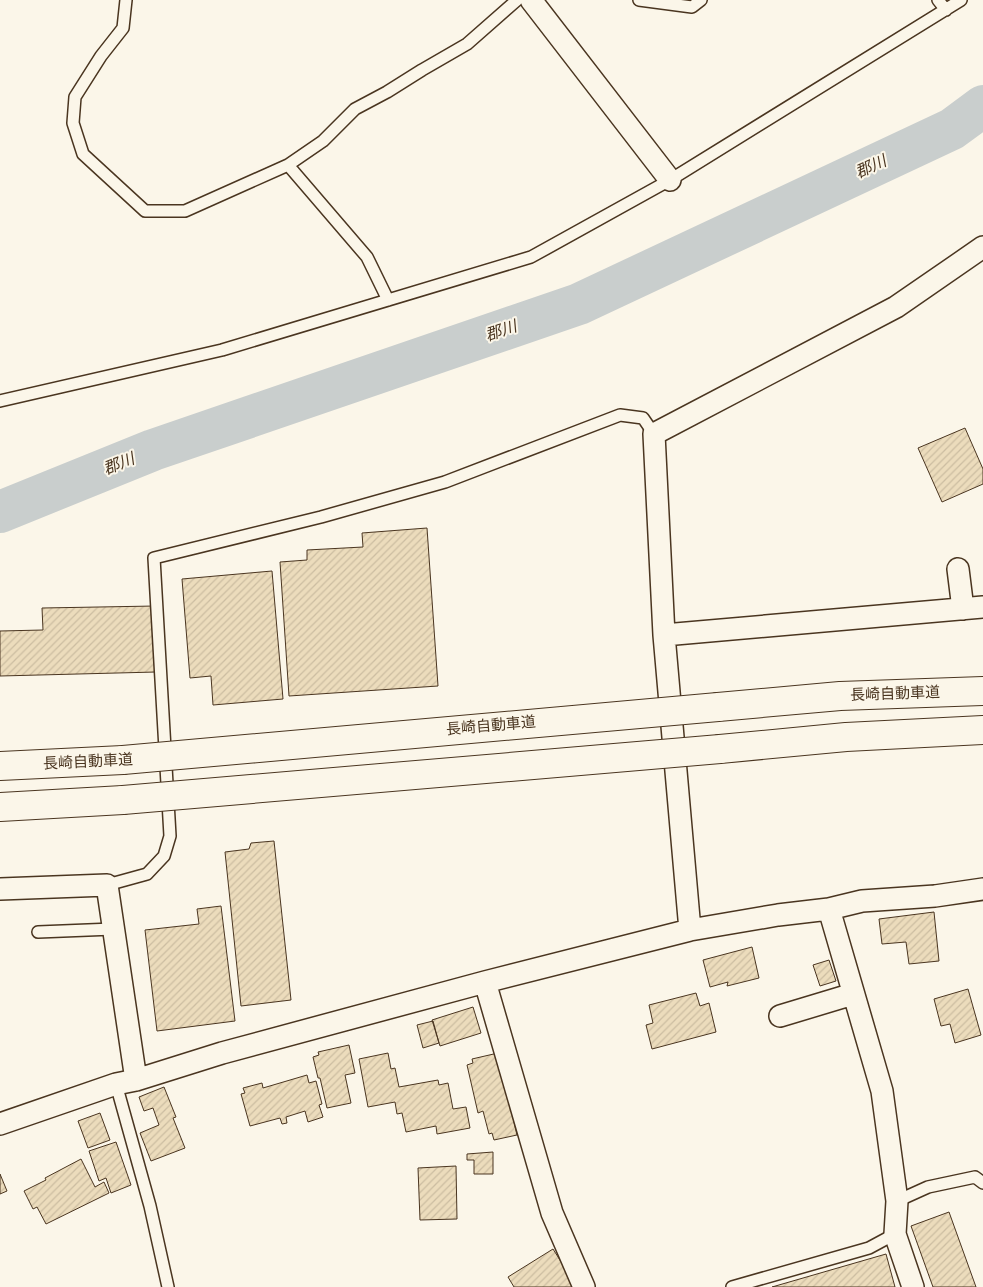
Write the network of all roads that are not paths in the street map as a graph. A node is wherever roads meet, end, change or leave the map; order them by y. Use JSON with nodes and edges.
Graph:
{"nodes":[{"id":1,"x":126,"y":0,"type":"edge"},
{"id":2,"x":517,"y":0,"type":"edge"},
{"id":3,"x":531,"y":0,"type":"edge"},
{"id":4,"x":639,"y":0,"type":"edge"},
{"id":5,"x":701,"y":0,"type":"edge"},
{"id":6,"x":938,"y":0,"type":"edge"},
{"id":7,"x":961,"y":0,"type":"edge"},
{"id":8,"x":946,"y":10,"type":"junction"},
{"id":9,"x":288,"y":165,"type":"junction"},
{"id":10,"x":670,"y":180,"type":"junction"},
{"id":11,"x":983,"y":247,"type":"edge"},
{"id":12,"x":388,"y":300,"type":"junction"},
{"id":13,"x":0,"y":401,"type":"edge"},
{"id":14,"x":654,"y":434,"type":"junction"},
{"id":15,"x":958,"y":568,"type":"dead end"},
{"id":16,"x":973,"y":608,"type":"edge"},
{"id":17,"x":664,"y":635,"type":"junction"},
{"id":18,"x":983,"y":691,"type":"edge"},
{"id":19,"x":983,"y":730,"type":"edge"},
{"id":20,"x":0,"y":766,"type":"edge"},
{"id":21,"x":0,"y":807,"type":"edge"},
{"id":22,"x":107,"y":885,"type":"junction"},
{"id":23,"x":0,"y":889,"type":"edge"},
{"id":24,"x":983,"y":889,"type":"edge"},
{"id":25,"x":829,"y":909,"type":"junction"},
{"id":26,"x":113,"y":929,"type":"junction"},
{"id":27,"x":690,"y":930,"type":"junction"},
{"id":28,"x":38,"y":932,"type":"dead end"},
{"id":29,"x":485,"y":982,"type":"junction"},
{"id":30,"x":853,"y":994,"type":"junction"},
{"id":31,"x":780,"y":1016,"type":"dead end"},
{"id":32,"x":126,"y":1082,"type":"junction"},
{"id":33,"x":0,"y":1124,"type":"edge"},
{"id":34,"x":983,"y":1182,"type":"edge"},
{"id":35,"x":897,"y":1201,"type":"junction"},
{"id":36,"x":894,"y":1234,"type":"junction"},
{"id":37,"x":168,"y":1287,"type":"edge"},
{"id":38,"x":584,"y":1287,"type":"edge"},
{"id":39,"x":732,"y":1287,"type":"edge"},
{"id":40,"x":913,"y":1287,"type":"edge"}],
"edges":[{"from":1,"to":9,"type":"lane"},
{"from":2,"to":9,"type":"lane"},
{"from":3,"to":10,"type":"street"},
{"from":4,"to":5,"type":"lane"},
{"from":6,"to":8,"type":"lane"},
{"from":7,"to":8,"type":"lane"},
{"from":8,"to":10,"type":"lane"},
{"from":9,"to":12,"type":"lane"},
{"from":10,"to":12,"type":"lane"},
{"from":11,"to":14,"type":"street"},
{"from":12,"to":13,"type":"lane"},
{"from":14,"to":17,"type":"street"},
{"from":14,"to":22,"type":"lane"},
{"from":15,"to":16,"type":"street"},
{"from":16,"to":17,"type":"street"},
{"from":17,"to":27,"type":"street"},
{"from":18,"to":20,"type":"highway","name":"長崎自動車道","bridge":true},
{"from":19,"to":21,"type":"highway","bridge":true},
{"from":22,"to":23,"type":"street"},
{"from":22,"to":26,"type":"street"},
{"from":24,"to":25,"type":"street"},
{"from":25,"to":27,"type":"street"},
{"from":25,"to":30,"type":"street"},
{"from":26,"to":28,"type":"lane"},
{"from":26,"to":32,"type":"street"},
{"from":27,"to":29,"type":"street"},
{"from":29,"to":32,"type":"street"},
{"from":29,"to":38,"type":"street"},
{"from":30,"to":31,"type":"street"},
{"from":30,"to":35,"type":"street"},
{"from":32,"to":33,"type":"street"},
{"from":32,"to":37,"type":"lane"},
{"from":34,"to":35,"type":"lane"},
{"from":35,"to":36,"type":"street"},
{"from":36,"to":39,"type":"lane"},
{"from":36,"to":40,"type":"street"}]}
